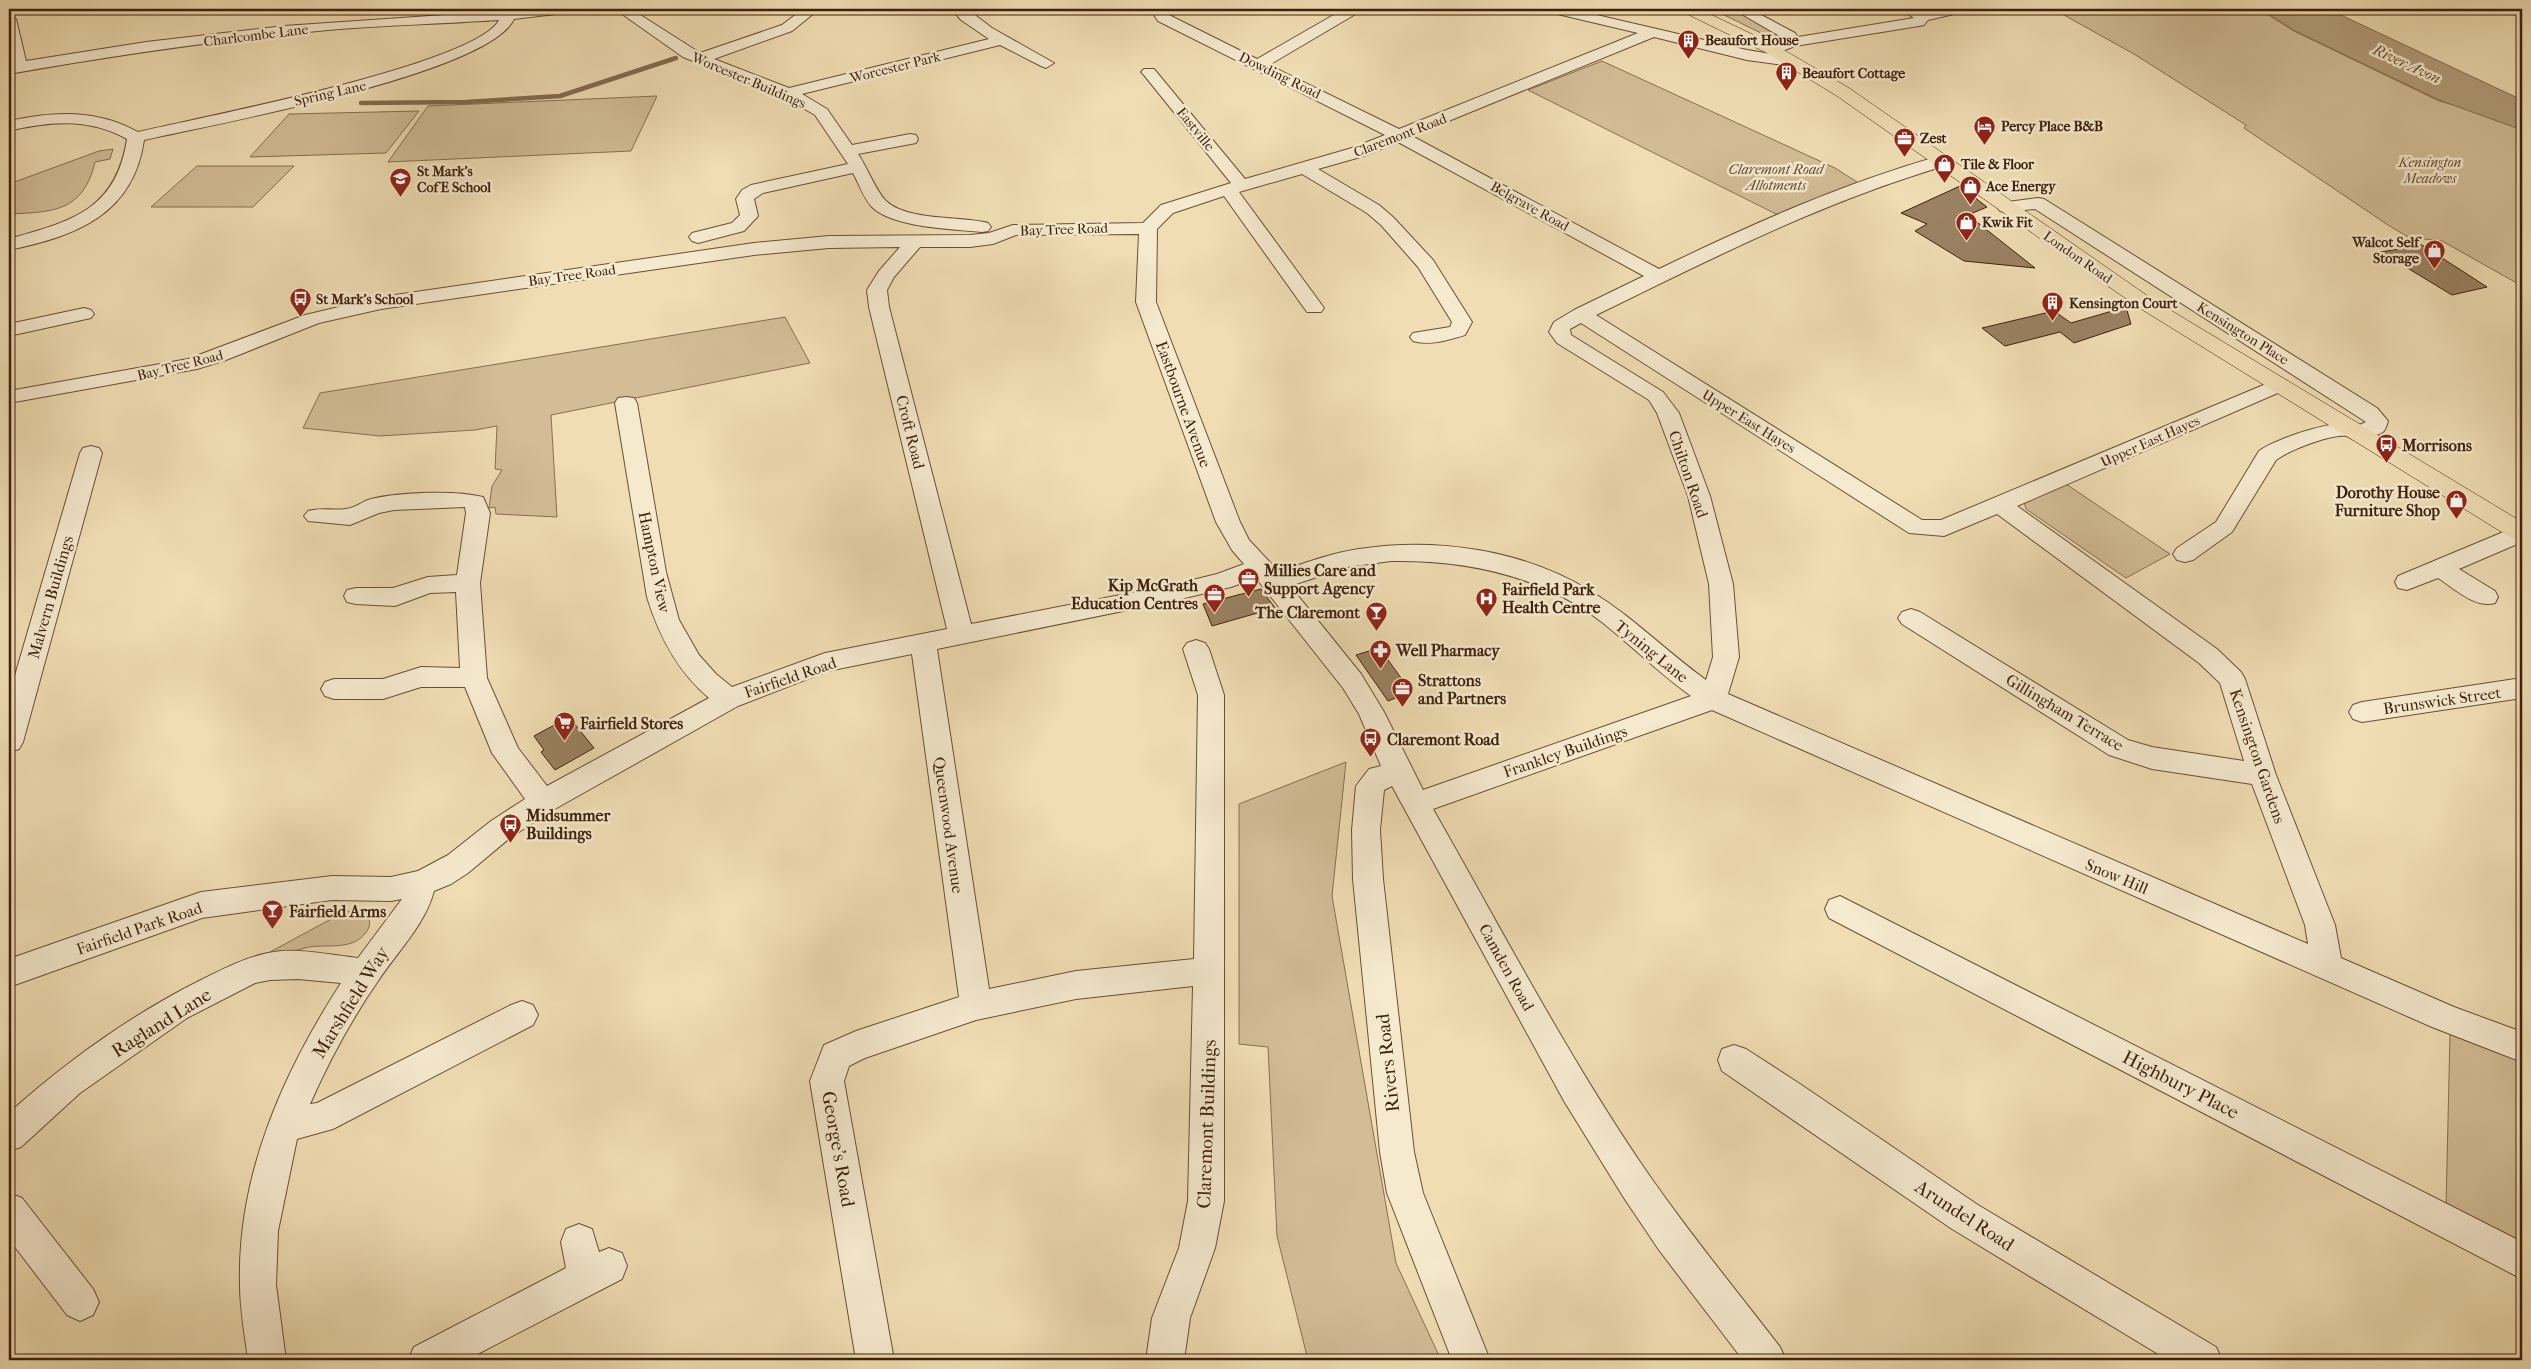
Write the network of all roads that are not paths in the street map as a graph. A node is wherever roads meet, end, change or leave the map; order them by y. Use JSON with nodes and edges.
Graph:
{"nodes":[{"id":1,"x":564,"y":9,"type":"edge"},
{"id":2,"x":622,"y":9,"type":"edge"},
{"id":3,"x":812,"y":9,"type":"edge"},
{"id":4,"x":959,"y":9,"type":"edge"},
{"id":5,"x":1354,"y":9,"type":"edge"},
{"id":6,"x":1554,"y":9,"type":"edge"},
{"id":7,"x":1688,"y":9,"type":"edge"},
{"id":8,"x":1740,"y":9,"type":"edge"},
{"id":9,"x":1906,"y":9,"type":"edge"},
{"id":10,"x":1958,"y":9,"type":"edge"},
{"id":11,"x":519,"y":12,"type":"edge"},
{"id":12,"x":1164,"y":12,"type":"edge"},
{"id":13,"x":1923,"y":17,"type":"junction"},
{"id":14,"x":9,"y":19,"type":"edge"},
{"id":15,"x":1652,"y":33,"type":"junction"},
{"id":16,"x":1003,"y":40,"type":"junction"},
{"id":17,"x":1792,"y":42,"type":"junction"},
{"id":18,"x":1772,"y":49,"type":"junction"},
{"id":19,"x":701,"y":58,"type":"junction"},
{"id":20,"x":1791,"y":61,"type":"junction"},
{"id":21,"x":1046,"y":63,"type":"dead end"},
{"id":22,"x":1259,"y":64,"type":"junction"},
{"id":23,"x":14,"y":68,"type":"edge"},
{"id":24,"x":1149,"y":72,"type":"dead end"},
{"id":25,"x":788,"y":93,"type":"junction"},
{"id":26,"x":9,"y":126,"type":"edge"},
{"id":27,"x":1400,"y":136,"type":"junction"},
{"id":28,"x":136,"y":137,"type":"junction"},
{"id":29,"x":910,"y":138,"type":"dead end"},
{"id":30,"x":848,"y":151,"type":"junction"},
{"id":31,"x":1942,"y":161,"type":"junction"},
{"id":32,"x":858,"y":167,"type":"junction"},
{"id":33,"x":1303,"y":167,"type":"junction"},
{"id":34,"x":1235,"y":188,"type":"junction"},
{"id":35,"x":2006,"y":206,"type":"junction"},
{"id":36,"x":1148,"y":228,"type":"junction"},
{"id":37,"x":1013,"y":230,"type":"junction"},
{"id":38,"x":698,"y":237,"type":"dead end"},
{"id":39,"x":915,"y":241,"type":"junction"},
{"id":40,"x":9,"y":245,"type":"edge"},
{"id":41,"x":1660,"y":277,"type":"junction"},
{"id":42,"x":1314,"y":308,"type":"dead end"},
{"id":43,"x":84,"y":314,"type":"dead end"},
{"id":44,"x":1581,"y":314,"type":"junction"},
{"id":45,"x":9,"y":330,"type":"edge"},
{"id":46,"x":1420,"y":337,"type":"dead end"},
{"id":47,"x":2280,"y":385,"type":"junction"},
{"id":48,"x":9,"y":398,"type":"edge"},
{"id":49,"x":626,"y":403,"type":"dead end"},
{"id":50,"x":2352,"y":431,"type":"junction"},
{"id":51,"x":91,"y":453,"type":"dead end"},
{"id":52,"x":2000,"y":505,"type":"junction"},
{"id":53,"x":316,"y":516,"type":"dead end"},
{"id":54,"x":2522,"y":533,"type":"edge"},
{"id":55,"x":2185,"y":554,"type":"dead end"},
{"id":56,"x":2440,"y":568,"type":"junction"},
{"id":57,"x":1268,"y":575,"type":"junction"},
{"id":58,"x":2407,"y":582,"type":"dead end"},
{"id":59,"x":468,"y":583,"type":"junction"},
{"id":60,"x":356,"y":596,"type":"dead end"},
{"id":61,"x":2486,"y":597,"type":"dead end"},
{"id":62,"x":1911,"y":618,"type":"dead end"},
{"id":63,"x":961,"y":634,"type":"junction"},
{"id":64,"x":923,"y":644,"type":"junction"},
{"id":65,"x":1196,"y":649,"type":"dead end"},
{"id":66,"x":474,"y":678,"type":"junction"},
{"id":67,"x":334,"y":688,"type":"dead end"},
{"id":68,"x":2522,"y":688,"type":"edge"},
{"id":69,"x":729,"y":699,"type":"junction"},
{"id":70,"x":1713,"y":699,"type":"junction"},
{"id":71,"x":2362,"y":712,"type":"dead end"},
{"id":72,"x":9,"y":742,"type":"edge"},
{"id":73,"x":1399,"y":774,"type":"junction"},
{"id":74,"x":2262,"y":775,"type":"junction"},
{"id":75,"x":543,"y":802,"type":"junction"},
{"id":76,"x":1416,"y":804,"type":"junction"},
{"id":77,"x":421,"y":883,"type":"junction"},
{"id":78,"x":1840,"y":909,"type":"dead end"},
{"id":79,"x":2327,"y":966,"type":"junction"},
{"id":80,"x":1209,"y":971,"type":"junction"},
{"id":81,"x":366,"y":972,"type":"junction"},
{"id":82,"x":9,"y":973,"type":"edge"},
{"id":83,"x":976,"y":1006,"type":"junction"},
{"id":84,"x":522,"y":1015,"type":"dead end"},
{"id":85,"x":2522,"y":1047,"type":"edge"},
{"id":86,"x":1734,"y":1060,"type":"dead end"},
{"id":87,"x":284,"y":1125,"type":"junction"},
{"id":88,"x":9,"y":1136,"type":"edge"},
{"id":89,"x":9,"y":1210,"type":"edge"},
{"id":90,"x":579,"y":1242,"type":"dead end"},
{"id":91,"x":2522,"y":1261,"type":"edge"},
{"id":92,"x":80,"y":1302,"type":"dead end"},
{"id":93,"x":267,"y":1360,"type":"edge"},
{"id":94,"x":427,"y":1360,"type":"edge"},
{"id":95,"x":875,"y":1360,"type":"edge"},
{"id":96,"x":1165,"y":1360,"type":"edge"},
{"id":97,"x":1472,"y":1360,"type":"edge"},
{"id":98,"x":1767,"y":1360,"type":"edge"},
{"id":99,"x":2203,"y":1360,"type":"edge"}],
"edges":[{"from":1,"to":11,"type":"street","name":"Charlcombe Lane"},
{"from":2,"to":19,"type":"street","name":"Worcester Buildings"},
{"from":3,"to":19,"type":"street"},
{"from":4,"to":16,"type":"street"},
{"from":5,"to":22,"type":"street"},
{"from":6,"to":15,"type":"street"},
{"from":7,"to":18,"type":"highway","name":"London Road"},
{"from":8,"to":17,"type":"street"},
{"from":9,"to":13,"type":"street"},
{"from":10,"to":13,"type":"street"},
{"from":11,"to":23,"type":"street","name":"Charlcombe Lane"},
{"from":11,"to":28,"type":"street","name":"Spring Lane"},
{"from":12,"to":22,"type":"street","name":"Dowding Road"},
{"from":13,"to":17,"type":"street"},
{"from":14,"to":23,"type":"street"},
{"from":15,"to":20,"type":"street"},
{"from":15,"to":27,"type":"street","name":"Claremont Road"},
{"from":16,"to":21,"type":"street"},
{"from":16,"to":25,"type":"street","name":"Worcester Park"},
{"from":17,"to":18,"type":"street"},
{"from":18,"to":20,"type":"highway","name":"London Road"},
{"from":19,"to":25,"type":"street","name":"Worcester Buildings"},
{"from":20,"to":31,"type":"highway","name":"London Road"},
{"from":22,"to":27,"type":"street","name":"Dowding Road"},
{"from":24,"to":34,"type":"street","name":"Eastville"},
{"from":25,"to":30,"type":"street","name":"Worcester Buildings"},
{"from":26,"to":28,"type":"street"},
{"from":27,"to":33,"type":"street","name":"Claremont Road"},
{"from":27,"to":41,"type":"street","name":"Belgrave Road"},
{"from":28,"to":40,"type":"street"},
{"from":29,"to":30,"type":"street"},
{"from":30,"to":32,"type":"street","name":"Worcester Buildings"},
{"from":31,"to":35,"type":"highway","name":"London Road"},
{"from":31,"to":41,"type":"street"},
{"from":32,"to":37,"type":"street","name":"Worcester Buildings"},
{"from":32,"to":38,"type":"street"},
{"from":33,"to":34,"type":"street","name":"Claremont Road"},
{"from":33,"to":46,"type":"street"},
{"from":34,"to":36,"type":"street","name":"Claremont Road"},
{"from":34,"to":42,"type":"street","name":"Eastville"},
{"from":35,"to":47,"type":"highway","name":"London Road"},
{"from":35,"to":50,"type":"street","name":"Kensington Place"},
{"from":36,"to":37,"type":"street","name":"Bay Tree Road"},
{"from":36,"to":57,"type":"street","name":"Eastbourne Avenue"},
{"from":37,"to":39,"type":"street","name":"Bay Tree Road"},
{"from":39,"to":48,"type":"street","name":"Bay Tree Road"},
{"from":39,"to":63,"type":"street","name":"Croft Road"},
{"from":41,"to":44,"type":"street"},
{"from":43,"to":45,"type":"street"},
{"from":44,"to":52,"type":"street","name":"Upper East Hayes"},
{"from":44,"to":70,"type":"street","name":"Chilton Road"},
{"from":47,"to":50,"type":"highway","name":"London Road"},
{"from":47,"to":52,"type":"street","name":"Upper East Hayes"},
{"from":49,"to":69,"type":"street","name":"Hampton View"},
{"from":50,"to":54,"type":"highway","name":"London Road"},
{"from":50,"to":55,"type":"street"},
{"from":51,"to":72,"type":"street","name":"Malvern Buildings"},
{"from":52,"to":74,"type":"street","name":"Kensington Gardens"},
{"from":53,"to":59,"type":"street"},
{"from":54,"to":56,"type":"street"},
{"from":56,"to":58,"type":"street"},
{"from":56,"to":61,"type":"street"},
{"from":57,"to":63,"type":"street","name":"Fairfield Road"},
{"from":57,"to":70,"type":"street","name":"Tyning Lane"},
{"from":57,"to":73,"type":"street","name":"Camden Road"},
{"from":59,"to":60,"type":"street"},
{"from":59,"to":66,"type":"street"},
{"from":62,"to":74,"type":"street","name":"Gillingham Terrace"},
{"from":63,"to":64,"type":"street","name":"Fairfield Road"},
{"from":64,"to":69,"type":"street","name":"Fairfield Road"},
{"from":64,"to":83,"type":"street","name":"Queenwood Avenue"},
{"from":65,"to":80,"type":"street","name":"Claremont Buildings"},
{"from":66,"to":67,"type":"street"},
{"from":66,"to":75,"type":"street"},
{"from":68,"to":71,"type":"street","name":"Brunswick Street"},
{"from":69,"to":75,"type":"street","name":"Fairfield Road"},
{"from":70,"to":76,"type":"street","name":"Frankley Buildings"},
{"from":70,"to":79,"type":"street","name":"Snow Hill"},
{"from":73,"to":76,"type":"street","name":"Camden Road"},
{"from":73,"to":97,"type":"street","name":"Rivers Road"},
{"from":74,"to":79,"type":"street","name":"Kensington Gardens"},
{"from":75,"to":77,"type":"street","name":"Fairfield Road"},
{"from":76,"to":98,"type":"street","name":"Camden Road"},
{"from":77,"to":81,"type":"street","name":"Marshfield Way"},
{"from":77,"to":82,"type":"street","name":"Fairfield Park Road"},
{"from":78,"to":91,"type":"street","name":"Highbury Place"},
{"from":79,"to":85,"type":"street","name":"Snow Hill"},
{"from":80,"to":83,"type":"street"},
{"from":80,"to":96,"type":"street","name":"Claremont Buildings"},
{"from":81,"to":87,"type":"street","name":"Marshfield Way"},
{"from":81,"to":88,"type":"street","name":"Ragland Lane"},
{"from":83,"to":95,"type":"street","name":"George's Road"},
{"from":84,"to":87,"type":"street"},
{"from":86,"to":99,"type":"street","name":"Arundel Road"},
{"from":87,"to":93,"type":"street","name":"Marshfield Way"},
{"from":89,"to":92,"type":"street"},
{"from":90,"to":94,"type":"street"}]}
